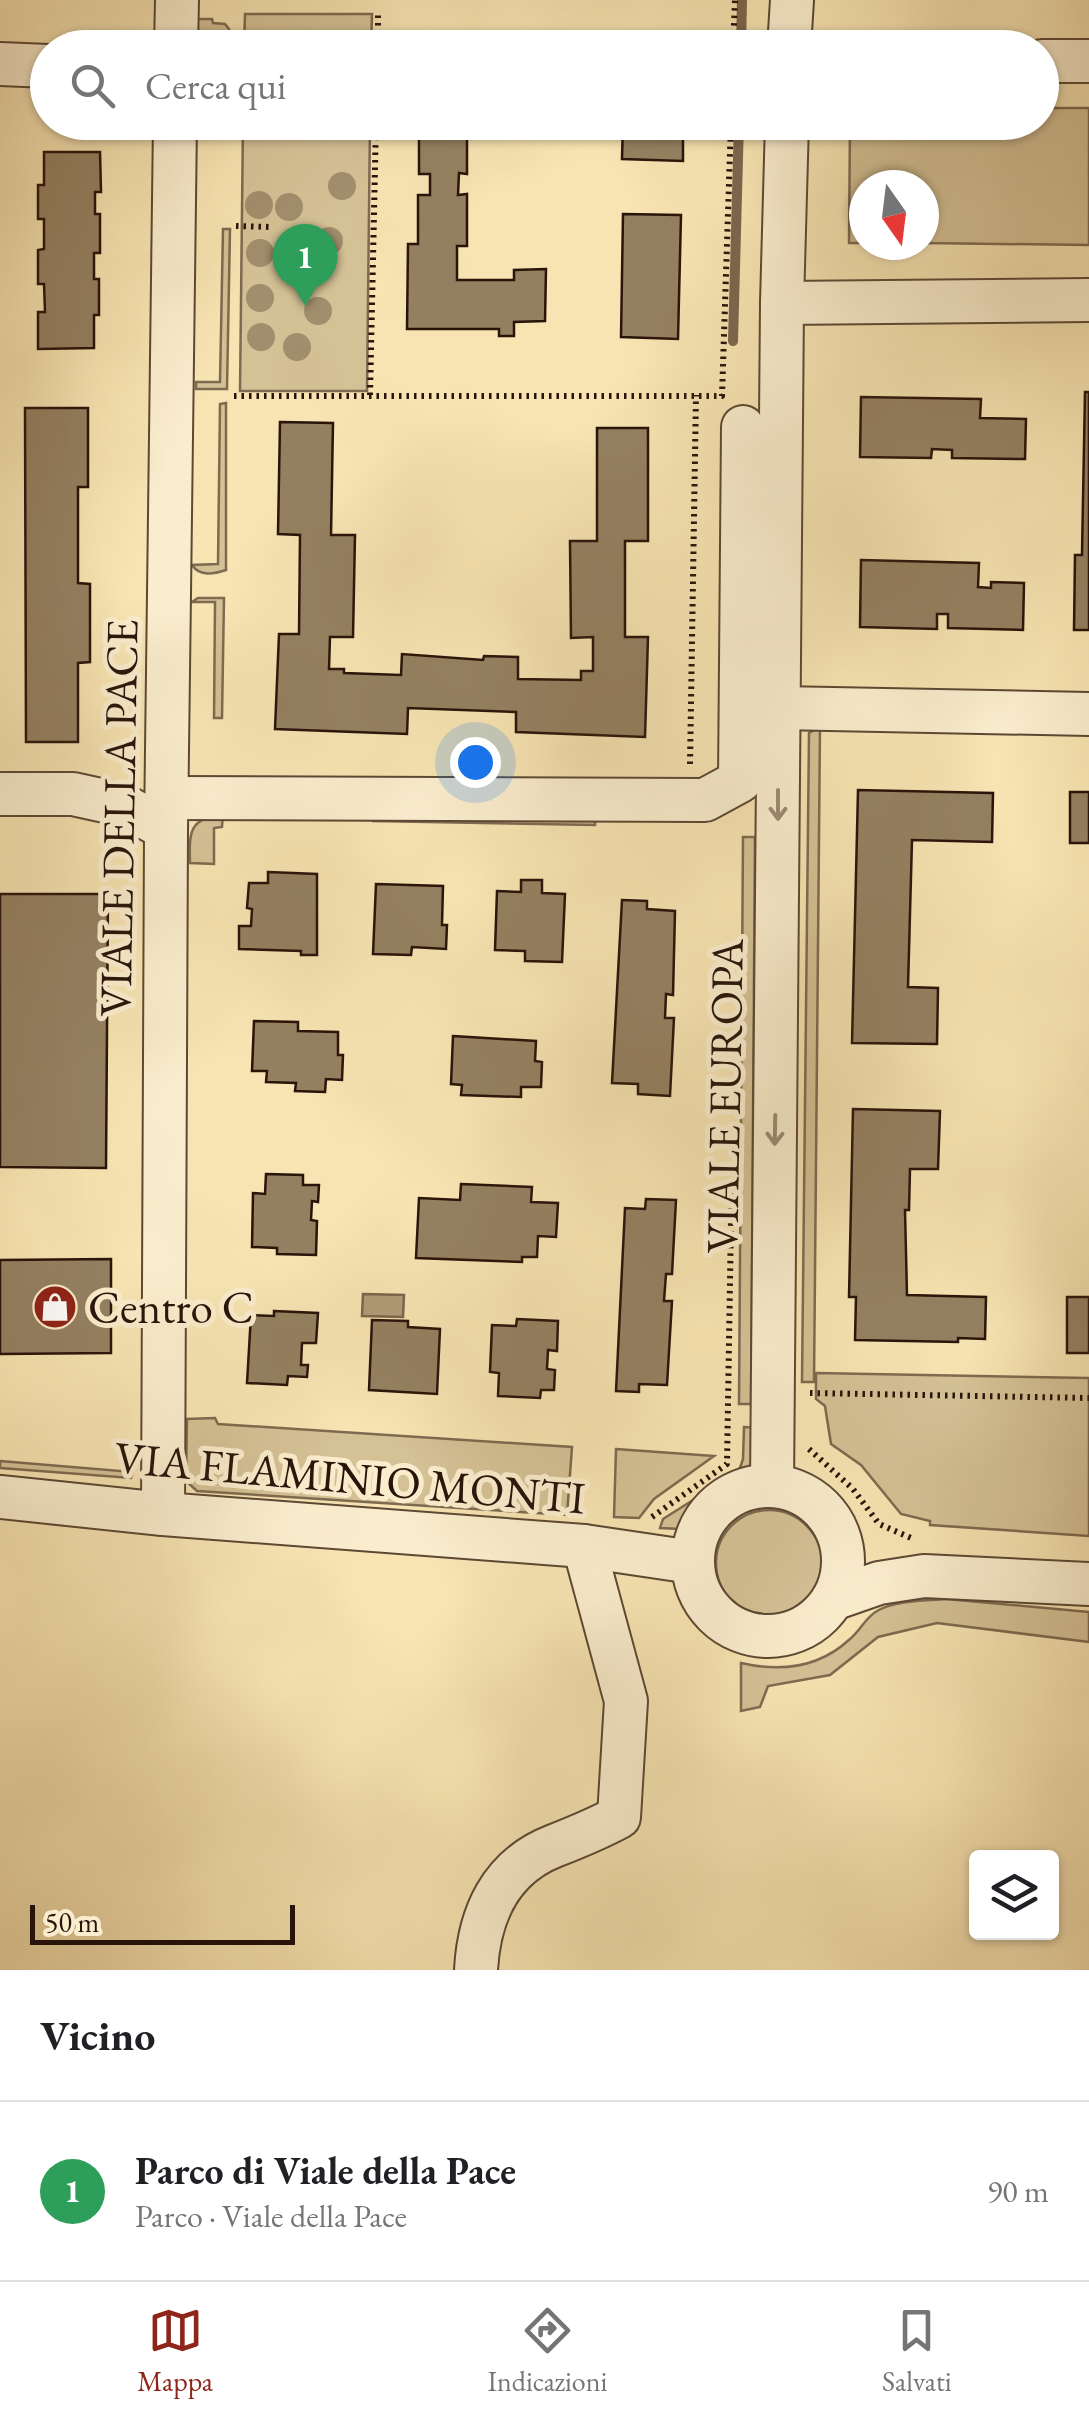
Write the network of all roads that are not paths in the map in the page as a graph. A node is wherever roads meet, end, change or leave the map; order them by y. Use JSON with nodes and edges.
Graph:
{"nodes":[{"id":1,"x":177,"y":0,"type":"edge"},
{"id":2,"x":792,"y":0,"type":"edge"},
{"id":3,"x":176,"y":30,"type":"edge"},
{"id":4,"x":790,"y":30,"type":"edge"},
{"id":5,"x":1089,"y":61,"type":"edge"},
{"id":6,"x":1059,"y":62,"type":"edge"},
{"id":7,"x":0,"y":64,"type":"edge"},
{"id":8,"x":30,"y":65,"type":"edge"},
{"id":9,"x":176,"y":140,"type":"edge"},
{"id":10,"x":787,"y":140,"type":"edge"},
{"id":11,"x":1089,"y":300,"type":"edge"},
{"id":12,"x":782,"y":303,"type":"junction"},
{"id":13,"x":744,"y":426,"type":"dead end"},
{"id":14,"x":778,"y":708,"type":"junction"},
{"id":15,"x":1089,"y":714,"type":"edge"},
{"id":16,"x":0,"y":794,"type":"edge"},
{"id":17,"x":167,"y":814,"type":"junction"},
{"id":18,"x":772,"y":1486,"type":"junction"},
{"id":19,"x":0,"y":1497,"type":"edge"},
{"id":20,"x":163,"y":1514,"type":"junction"},
{"id":21,"x":840,"y":1541,"type":"junction"},
{"id":22,"x":584,"y":1546,"type":"junction"},
{"id":23,"x":692,"y":1562,"type":"junction"},
{"id":24,"x":924,"y":1576,"type":"junction"},
{"id":25,"x":1089,"y":1584,"type":"edge"},
{"id":26,"x":834,"y":1599,"type":"junction"},
{"id":27,"x":476,"y":1970,"type":"edge"}],
"edges":[{"from":1,"to":3,"type":"street"},
{"from":2,"to":4,"type":"street"},
{"from":5,"to":6,"type":"street"},
{"from":7,"to":8,"type":"street"},
{"from":9,"to":17,"type":"street","name":"VIALE DELLA PACE"},
{"from":10,"to":12,"type":"street","name":"VIALE EUROPA"},
{"from":11,"to":12,"type":"street"},
{"from":12,"to":14,"type":"street","name":"VIALE EUROPA"},
{"from":13,"to":17,"type":"street"},
{"from":14,"to":15,"type":"street"},
{"from":14,"to":18,"type":"street","name":"VIALE EUROPA","one_way":true},
{"from":16,"to":17,"type":"street"},
{"from":17,"to":20,"type":"street","name":"VIALE DELLA PACE"},
{"from":18,"to":21,"type":"street"},
{"from":18,"to":23,"type":"street"},
{"from":19,"to":20,"type":"street","name":"VIA FLAMINIO MONTI"},
{"from":20,"to":22,"type":"street","name":"VIA FLAMINIO MONTI"},
{"from":21,"to":24,"type":"street"},
{"from":21,"to":26,"type":"street"},
{"from":22,"to":23,"type":"street","name":"VIA FLAMINIO MONTI"},
{"from":22,"to":27,"type":"street"},
{"from":23,"to":26,"type":"street"},
{"from":24,"to":25,"type":"street"},
{"from":24,"to":26,"type":"street"}]}
